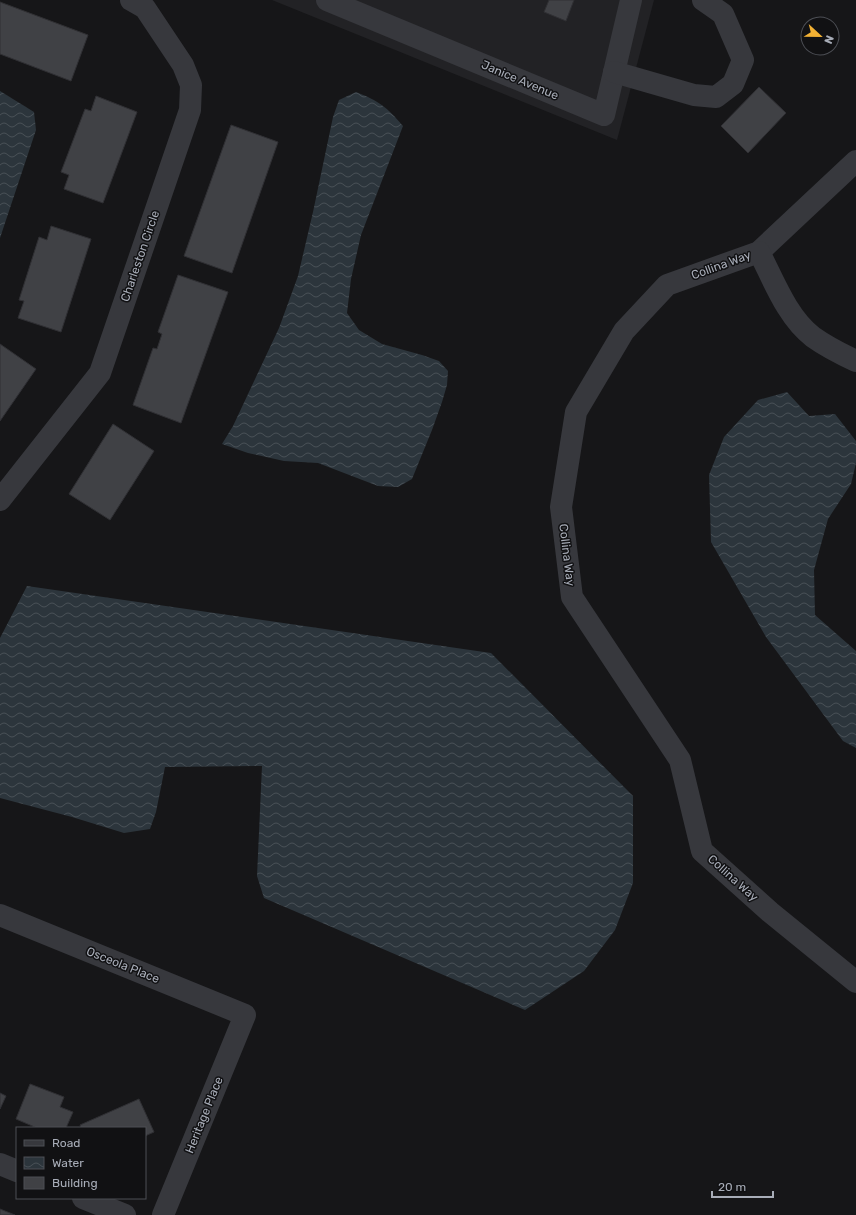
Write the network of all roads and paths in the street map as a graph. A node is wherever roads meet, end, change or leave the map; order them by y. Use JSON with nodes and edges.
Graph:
{"nodes":[{"id":1,"x":131,"y":0,"type":"edge"},
{"id":2,"x":327,"y":0,"type":"edge"},
{"id":3,"x":631,"y":0,"type":"edge"},
{"id":4,"x":703,"y":0,"type":"edge"},
{"id":5,"x":614,"y":72,"type":"junction"},
{"id":6,"x":856,"y":161,"type":"edge"},
{"id":7,"x":760,"y":252,"type":"junction"},
{"id":8,"x":856,"y":361,"type":"edge"},
{"id":9,"x":0,"y":500,"type":"edge"},
{"id":10,"x":0,"y":915,"type":"edge"},
{"id":11,"x":856,"y":982,"type":"edge"},
{"id":12,"x":245,"y":1015,"type":"joint"},
{"id":13,"x":0,"y":1164,"type":"edge"},
{"id":14,"x":16,"y":1171,"type":"edge"},
{"id":15,"x":85,"y":1199,"type":"edge"},
{"id":16,"x":125,"y":1215,"type":"edge"},
{"id":17,"x":163,"y":1215,"type":"edge"}],
"edges":[{"from":1,"to":9,"type":"street","name":"Charleston Circle"},
{"from":2,"to":5,"type":"street","name":"Janice Avenue"},
{"from":3,"to":5,"type":"street","name":"Janice Avenue"},
{"from":4,"to":5,"type":"street"},
{"from":6,"to":7,"type":"street","name":"Collina Way"},
{"from":7,"to":8,"type":"street"},
{"from":7,"to":11,"type":"street","name":"Collina Way"},
{"from":10,"to":12,"type":"street","name":"Osceola Place"},
{"from":12,"to":17,"type":"street","name":"Heritage Place"},
{"from":13,"to":14,"type":"street"},
{"from":15,"to":16,"type":"street"}]}
